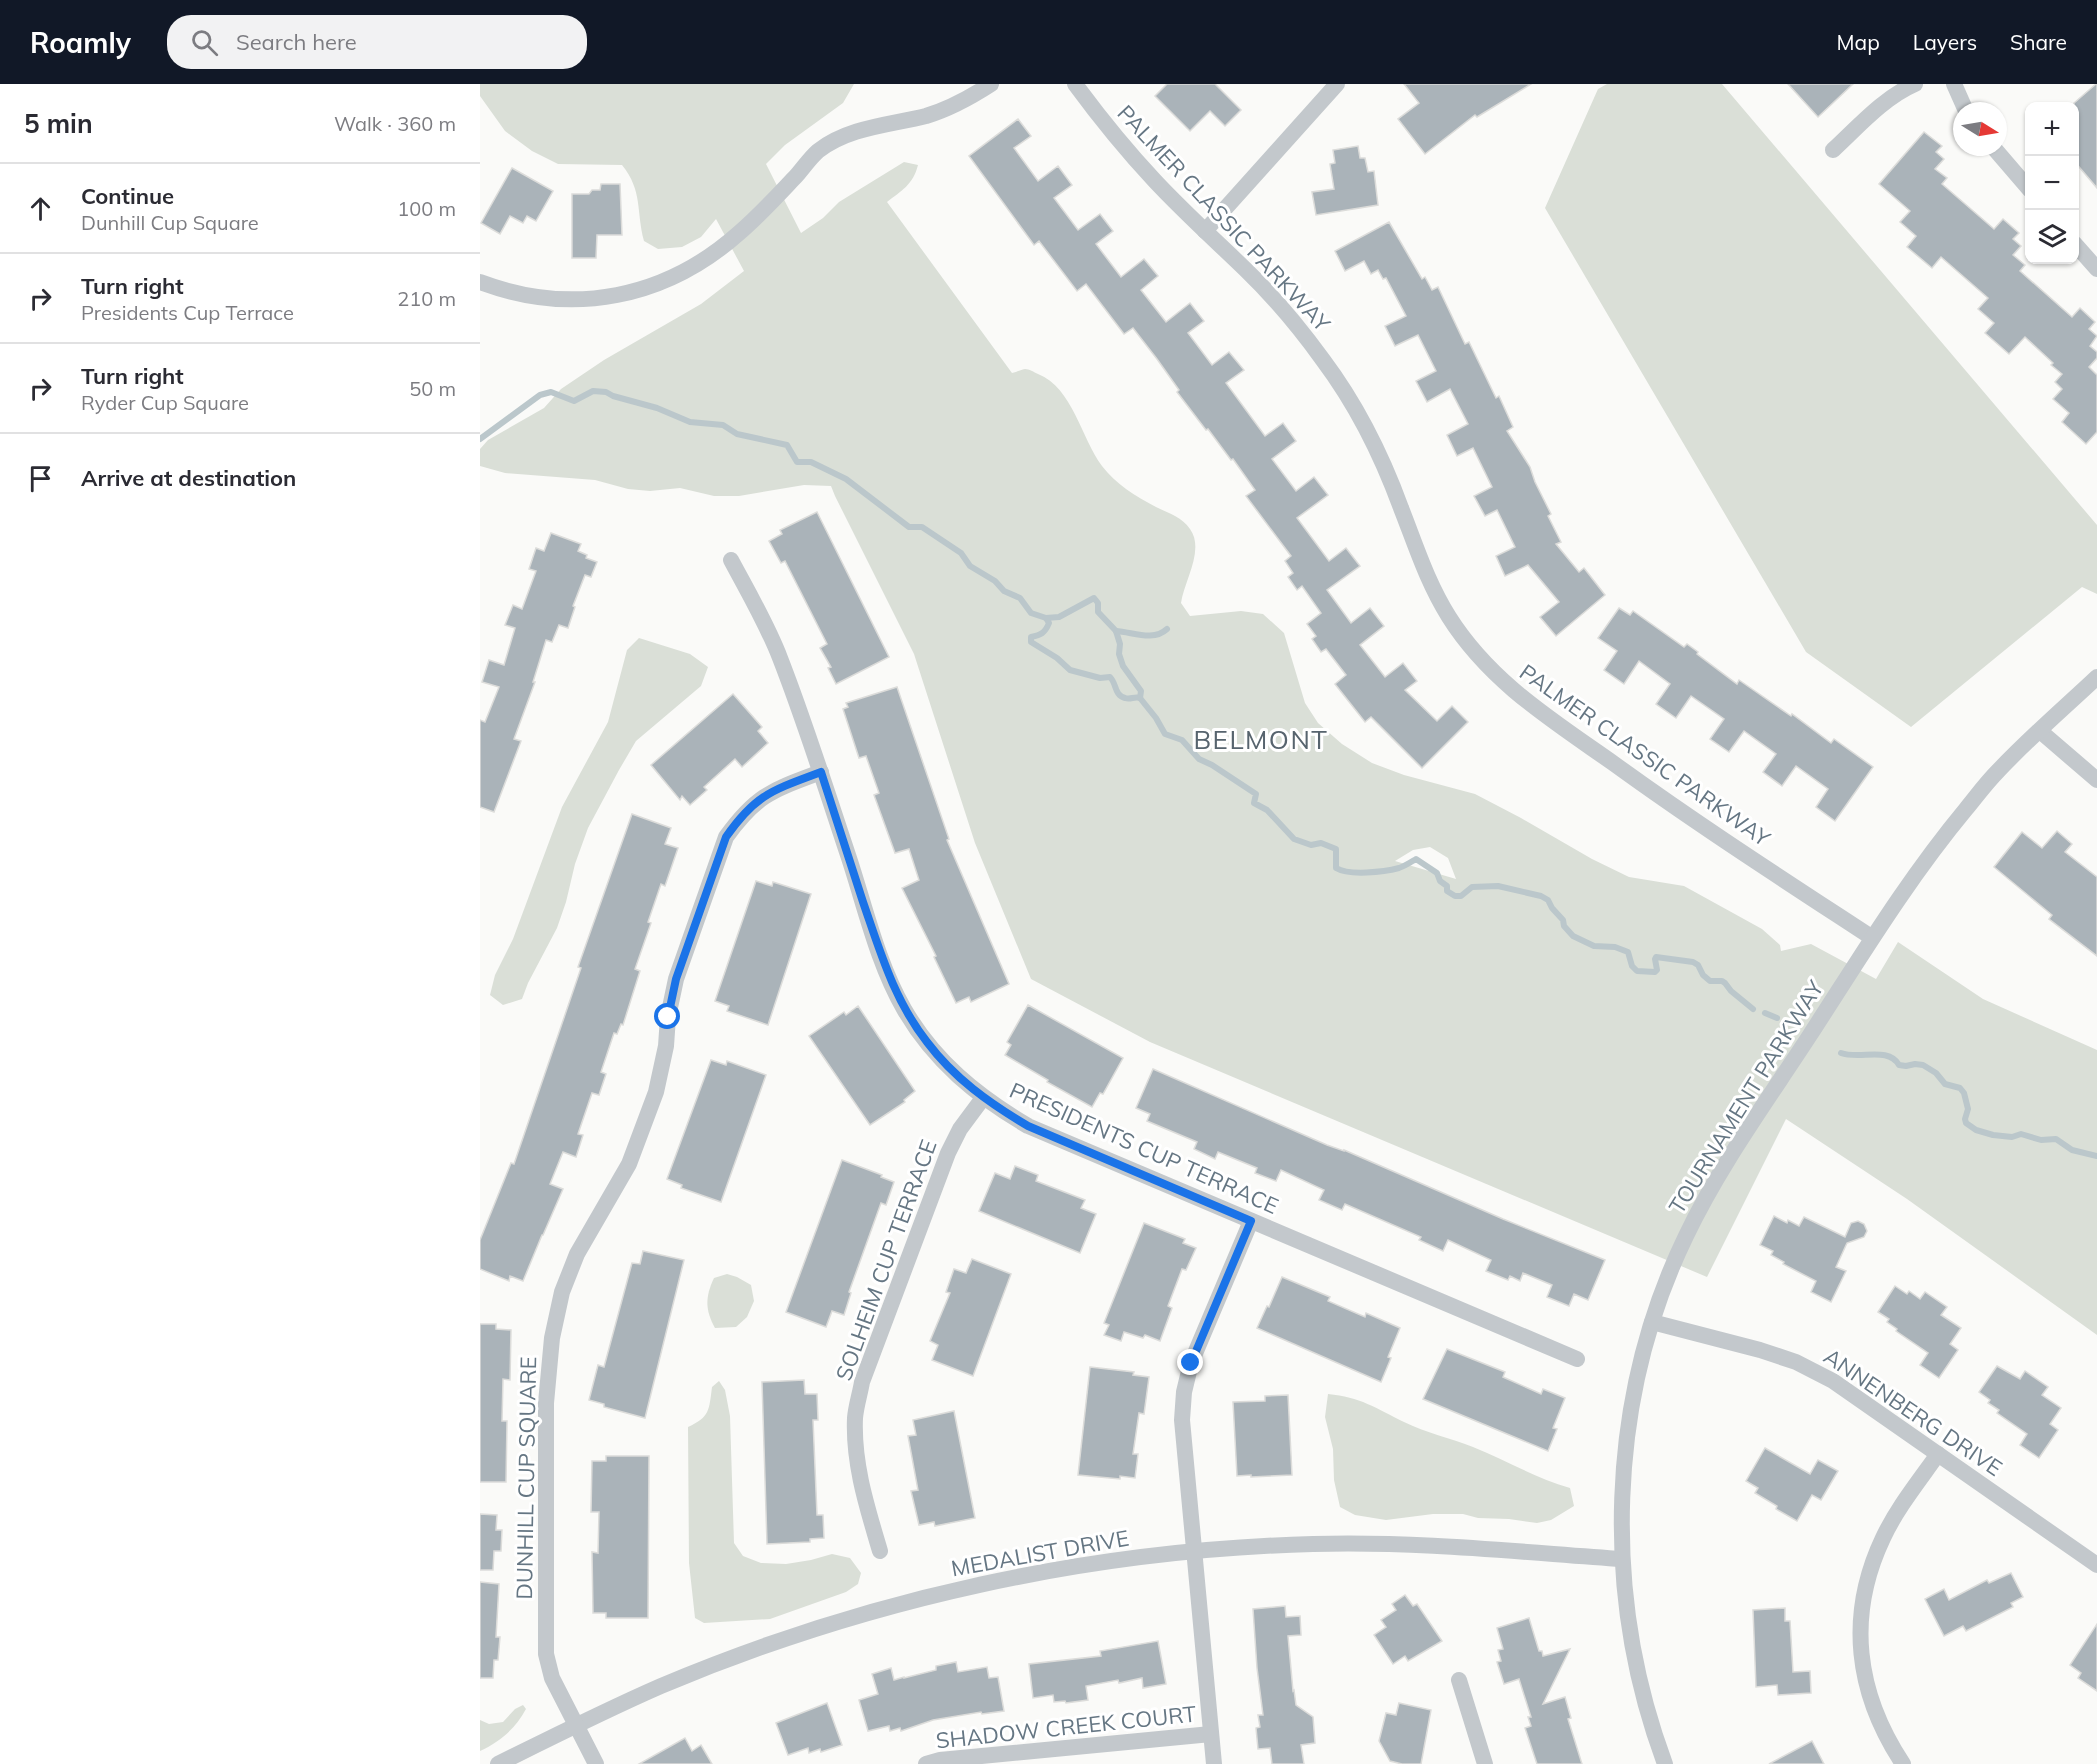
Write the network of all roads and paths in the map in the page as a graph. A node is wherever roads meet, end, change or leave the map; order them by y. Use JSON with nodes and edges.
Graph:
{"nodes":[{"id":1,"x":991,"y":84,"type":"edge"},
{"id":2,"x":1075,"y":84,"type":"edge"},
{"id":3,"x":1337,"y":84,"type":"edge"},
{"id":4,"x":1915,"y":84,"type":"edge"},
{"id":5,"x":1954,"y":84,"type":"edge"},
{"id":6,"x":1962,"y":102,"type":"edge"},
{"id":7,"x":1833,"y":150,"type":"dead end"},
{"id":8,"x":2001,"y":156,"type":"edge"},
{"id":9,"x":2025,"y":184,"type":"edge"},
{"id":10,"x":1205,"y":231,"type":"junction"},
{"id":11,"x":2079,"y":249,"type":"edge"},
{"id":12,"x":2097,"y":269,"type":"edge"},
{"id":13,"x":480,"y":282,"type":"edge"},
{"id":14,"x":731,"y":561,"type":"dead end"},
{"id":15,"x":2097,"y":676,"type":"edge"},
{"id":16,"x":2040,"y":731,"type":"junction"},
{"id":17,"x":821,"y":772,"type":"junction"},
{"id":18,"x":2097,"y":780,"type":"edge"},
{"id":19,"x":1871,"y":937,"type":"junction"},
{"id":20,"x":983,"y":1098,"type":"junction"},
{"id":21,"x":1251,"y":1221,"type":"junction"},
{"id":22,"x":1652,"y":1322,"type":"junction"},
{"id":23,"x":1577,"y":1359,"type":"dead end"},
{"id":24,"x":1938,"y":1454,"type":"junction"},
{"id":25,"x":879,"y":1551,"type":"dead end"},
{"id":26,"x":1193,"y":1551,"type":"junction"},
{"id":27,"x":1622,"y":1559,"type":"junction"},
{"id":28,"x":2097,"y":1565,"type":"edge"},
{"id":29,"x":1459,"y":1680,"type":"dead end"},
{"id":30,"x":577,"y":1725,"type":"junction"},
{"id":31,"x":1211,"y":1734,"type":"junction"},
{"id":32,"x":498,"y":1764,"type":"edge"},
{"id":33,"x":596,"y":1764,"type":"edge"},
{"id":34,"x":926,"y":1764,"type":"edge"},
{"id":35,"x":1214,"y":1764,"type":"edge"},
{"id":36,"x":1485,"y":1764,"type":"edge"},
{"id":37,"x":1665,"y":1764,"type":"edge"},
{"id":38,"x":1903,"y":1764,"type":"edge"}],
"edges":[{"from":1,"to":13,"type":"street"},
{"from":2,"to":10,"type":"street","name":"PALMER CLASSIC PARKWAY"},
{"from":3,"to":10,"type":"street"},
{"from":4,"to":7,"type":"street"},
{"from":5,"to":6,"type":"street"},
{"from":8,"to":9,"type":"street"},
{"from":10,"to":19,"type":"street","name":"PALMER CLASSIC PARKWAY"},
{"from":11,"to":12,"type":"street"},
{"from":14,"to":17,"type":"street","name":"PRESIDENTS CUP TERRACE"},
{"from":15,"to":16,"type":"street","name":"TOURNAMENT PARKWAY"},
{"from":16,"to":18,"type":"street"},
{"from":16,"to":19,"type":"street","name":"TOURNAMENT PARKWAY"},
{"from":17,"to":20,"type":"street","name":"PRESIDENTS CUP TERRACE"},
{"from":17,"to":30,"type":"street","name":"DUNHILL CUP SQUARE"},
{"from":19,"to":22,"type":"street","name":"TOURNAMENT PARKWAY"},
{"from":20,"to":21,"type":"street","name":"PRESIDENTS CUP TERRACE"},
{"from":20,"to":25,"type":"street","name":"SOLHEIM CUP TERRACE"},
{"from":21,"to":23,"type":"street","name":"PRESIDENTS CUP TERRACE"},
{"from":21,"to":26,"type":"street"},
{"from":22,"to":24,"type":"street","name":"ANNENBERG DRIVE"},
{"from":22,"to":27,"type":"street","name":"TOURNAMENT PARKWAY"},
{"from":24,"to":28,"type":"street","name":"ANNENBERG DRIVE"},
{"from":24,"to":38,"type":"street"},
{"from":26,"to":27,"type":"street","name":"MEDALIST DRIVE"},
{"from":26,"to":30,"type":"street","name":"MEDALIST DRIVE"},
{"from":26,"to":31,"type":"street"},
{"from":27,"to":37,"type":"street","name":"TOURNAMENT PARKWAY"},
{"from":29,"to":36,"type":"street"},
{"from":30,"to":32,"type":"street","name":"MEDALIST DRIVE"},
{"from":30,"to":33,"type":"street","name":"DUNHILL CUP SQUARE"},
{"from":31,"to":34,"type":"street","name":"SHADOW CREEK COURT"},
{"from":31,"to":35,"type":"street"}]}
